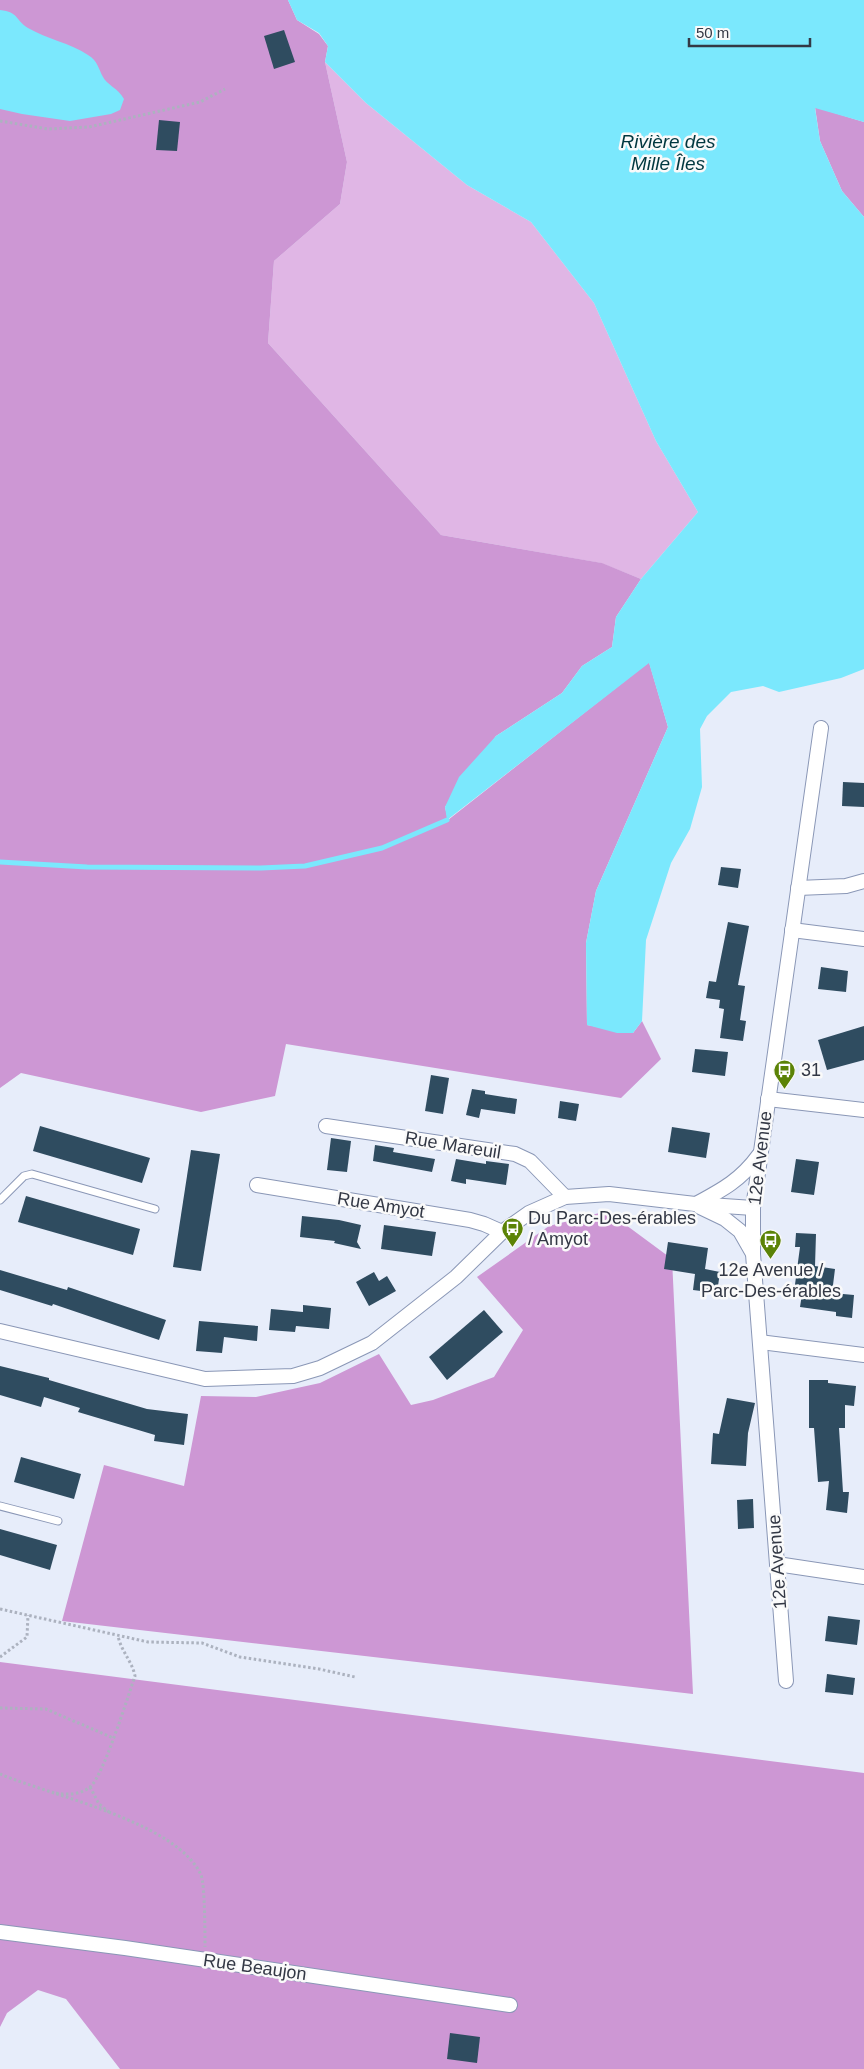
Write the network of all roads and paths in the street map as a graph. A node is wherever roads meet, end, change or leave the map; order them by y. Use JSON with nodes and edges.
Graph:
{"nodes":[{"id":1,"x":225,"y":89,"type":"dead end"},
{"id":2,"x":0,"y":121,"type":"edge"},
{"id":3,"x":820,"y":728,"type":"dead end"},
{"id":4,"x":864,"y":881,"type":"edge"},
{"id":5,"x":798,"y":888,"type":"junction"},
{"id":6,"x":792,"y":930,"type":"junction"},
{"id":7,"x":864,"y":939,"type":"edge"},
{"id":8,"x":768,"y":1100,"type":"junction"},
{"id":9,"x":864,"y":1110,"type":"edge"},
{"id":10,"x":326,"y":1126,"type":"dead end"},
{"id":11,"x":760,"y":1153,"type":"junction"},
{"id":12,"x":257,"y":1184,"type":"dead end"},
{"id":13,"x":565,"y":1196,"type":"junction"},
{"id":14,"x":0,"y":1200,"type":"edge"},
{"id":15,"x":695,"y":1204,"type":"junction"},
{"id":16,"x":753,"y":1208,"type":"junction"},
{"id":17,"x":155,"y":1209,"type":"dead end"},
{"id":18,"x":502,"y":1232,"type":"junction"},
{"id":19,"x":753,"y":1254,"type":"junction"},
{"id":20,"x":0,"y":1331,"type":"edge"},
{"id":21,"x":760,"y":1342,"type":"junction"},
{"id":22,"x":864,"y":1355,"type":"edge"},
{"id":23,"x":0,"y":1506,"type":"edge"},
{"id":24,"x":58,"y":1521,"type":"dead end"},
{"id":25,"x":777,"y":1564,"type":"junction"},
{"id":26,"x":864,"y":1577,"type":"edge"},
{"id":27,"x":0,"y":1609,"type":"edge"},
{"id":28,"x":28,"y":1614,"type":"junction"},
{"id":29,"x":118,"y":1636,"type":"junction"},
{"id":30,"x":0,"y":1657,"type":"edge"},
{"id":31,"x":355,"y":1677,"type":"dead end"},
{"id":32,"x":786,"y":1681,"type":"dead end"},
{"id":33,"x":0,"y":1708,"type":"edge"},
{"id":34,"x":113,"y":1738,"type":"junction"},
{"id":35,"x":0,"y":1774,"type":"edge"},
{"id":36,"x":90,"y":1787,"type":"junction"},
{"id":37,"x":48,"y":1793,"type":"junction"},
{"id":38,"x":111,"y":1814,"type":"junction"},
{"id":39,"x":0,"y":1932,"type":"edge"},
{"id":40,"x":205,"y":1960,"type":"junction"},
{"id":41,"x":510,"y":2005,"type":"dead end"}],
"edges":[{"from":1,"to":2,"type":"path"},
{"from":3,"to":5,"type":"street","name":"12e Avenue"},
{"from":4,"to":5,"type":"street"},
{"from":5,"to":6,"type":"street","name":"12e Avenue"},
{"from":6,"to":7,"type":"street"},
{"from":6,"to":8,"type":"street","name":"12e Avenue"},
{"from":8,"to":9,"type":"street"},
{"from":8,"to":11,"type":"street","name":"12e Avenue"},
{"from":10,"to":13,"type":"street","name":"Rue Mareuil"},
{"from":11,"to":15,"type":"street"},
{"from":11,"to":16,"type":"street","name":"12e Avenue"},
{"from":12,"to":18,"type":"street","name":"Rue Amyot"},
{"from":13,"to":15,"type":"street"},
{"from":13,"to":18,"type":"street"},
{"from":14,"to":17,"type":"lane"},
{"from":15,"to":16,"type":"street"},
{"from":15,"to":19,"type":"street"},
{"from":16,"to":19,"type":"street","name":"12e Avenue"},
{"from":18,"to":20,"type":"street"},
{"from":19,"to":21,"type":"street","name":"12e Avenue"},
{"from":21,"to":22,"type":"street"},
{"from":21,"to":25,"type":"street","name":"12e Avenue"},
{"from":23,"to":24,"type":"lane"},
{"from":25,"to":26,"type":"street"},
{"from":25,"to":32,"type":"street","name":"12e Avenue"},
{"from":27,"to":28,"type":"path"},
{"from":28,"to":29,"type":"path"},
{"from":28,"to":30,"type":"path"},
{"from":29,"to":31,"type":"path"},
{"from":29,"to":34,"type":"path"},
{"from":33,"to":34,"type":"path"},
{"from":34,"to":36,"type":"path"},
{"from":35,"to":37,"type":"path"},
{"from":36,"to":37,"type":"path"},
{"from":36,"to":38,"type":"path"},
{"from":37,"to":38,"type":"path"},
{"from":38,"to":40,"type":"path"},
{"from":39,"to":40,"type":"street","name":"Rue Beaujon"},
{"from":40,"to":41,"type":"street","name":"Rue Beaujon"}]}
